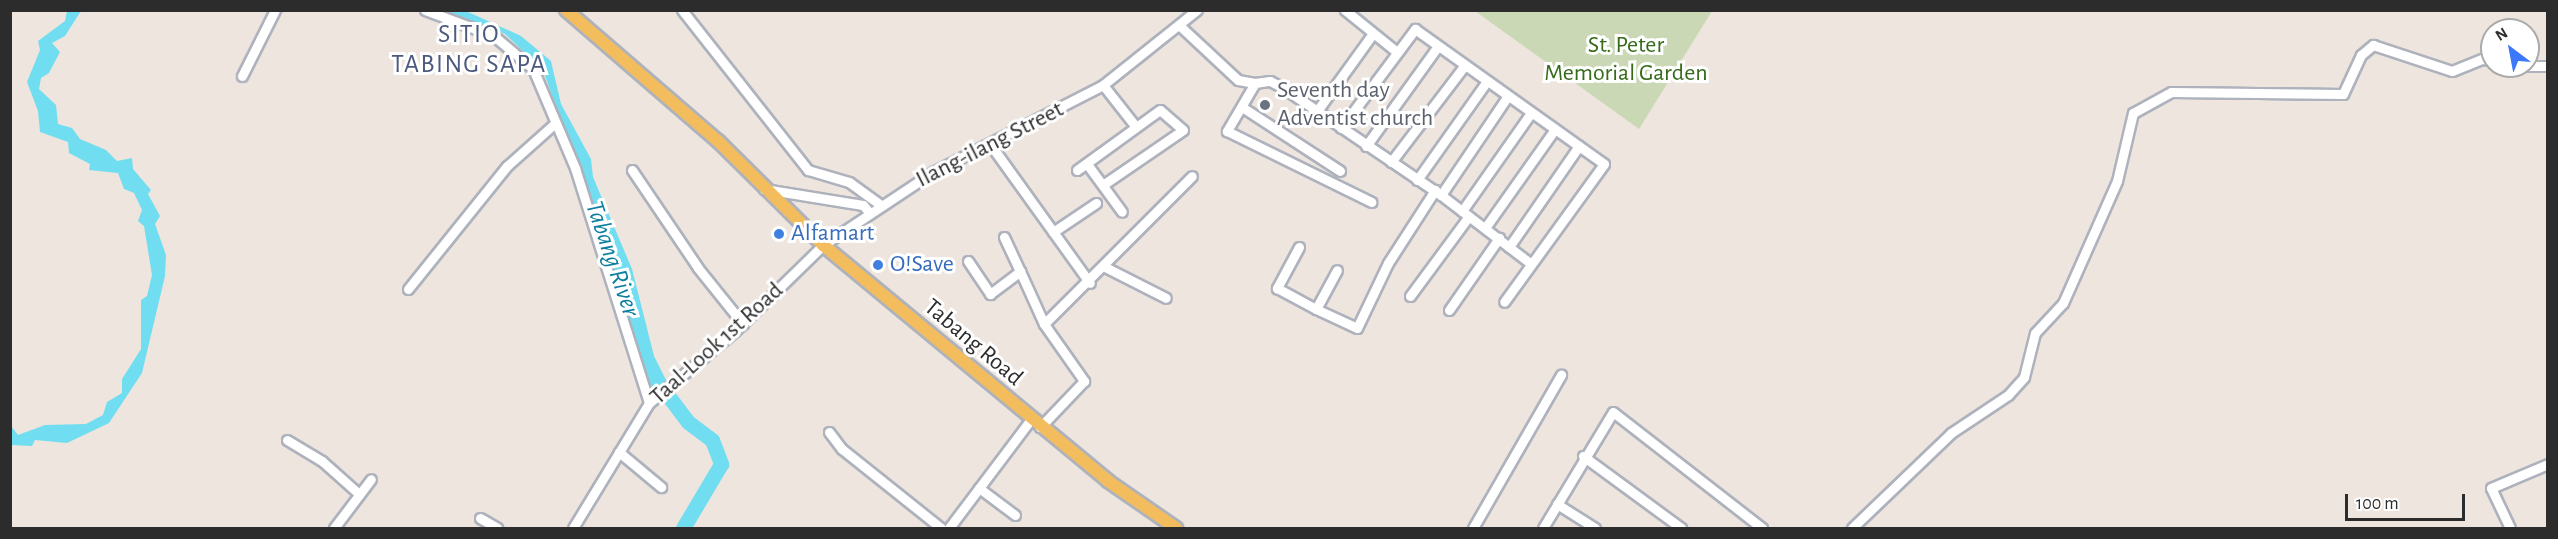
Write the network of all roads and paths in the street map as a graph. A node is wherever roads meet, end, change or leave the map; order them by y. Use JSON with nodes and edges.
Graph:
{"nodes":[{"id":1,"x":275,"y":10,"type":"edge"},
{"id":2,"x":425,"y":10,"type":"edge"},
{"id":3,"x":566,"y":10,"type":"edge"},
{"id":4,"x":682,"y":10,"type":"edge"},
{"id":5,"x":1197,"y":10,"type":"edge"},
{"id":6,"x":1345,"y":10,"type":"edge"},
{"id":7,"x":1180,"y":26,"type":"junction"},
{"id":8,"x":1371,"y":36,"type":"junction"},
{"id":9,"x":1438,"y":46,"type":"junction"},
{"id":10,"x":1397,"y":52,"type":"junction"},
{"id":11,"x":2480,"y":60,"type":"edge"},
{"id":12,"x":1465,"y":65,"type":"junction"},
{"id":13,"x":242,"y":76,"type":"dead end"},
{"id":14,"x":1487,"y":81,"type":"junction"},
{"id":15,"x":1255,"y":83,"type":"junction"},
{"id":16,"x":1103,"y":85,"type":"junction"},
{"id":17,"x":1507,"y":97,"type":"junction"},
{"id":18,"x":1242,"y":107,"type":"junction"},
{"id":19,"x":1317,"y":111,"type":"junction"},
{"id":20,"x":1531,"y":112,"type":"junction"},
{"id":21,"x":553,"y":125,"type":"junction"},
{"id":22,"x":1136,"y":127,"type":"junction"},
{"id":23,"x":1341,"y":128,"type":"junction"},
{"id":24,"x":1555,"y":129,"type":"junction"},
{"id":25,"x":990,"y":144,"type":"junction"},
{"id":26,"x":1366,"y":146,"type":"junction"},
{"id":27,"x":1579,"y":146,"type":"junction"},
{"id":28,"x":1391,"y":162,"type":"junction"},
{"id":29,"x":1087,"y":164,"type":"junction"},
{"id":30,"x":632,"y":170,"type":"dead end"},
{"id":31,"x":1077,"y":170,"type":"dead end"},
{"id":32,"x":1340,"y":171,"type":"dead end"},
{"id":33,"x":1192,"y":176,"type":"dead end"},
{"id":34,"x":1417,"y":180,"type":"junction"},
{"id":35,"x":1104,"y":184,"type":"junction"},
{"id":36,"x":764,"y":189,"type":"junction"},
{"id":37,"x":1438,"y":193,"type":"junction"},
{"id":38,"x":1371,"y":202,"type":"dead end"},
{"id":39,"x":1096,"y":203,"type":"dead end"},
{"id":40,"x":879,"y":204,"type":"junction"},
{"id":41,"x":868,"y":212,"type":"junction"},
{"id":42,"x":1122,"y":212,"type":"dead end"},
{"id":43,"x":1466,"y":213,"type":"junction"},
{"id":44,"x":1485,"y":228,"type":"junction"},
{"id":45,"x":1053,"y":232,"type":"junction"},
{"id":46,"x":1004,"y":237,"type":"dead end"},
{"id":47,"x":1499,"y":238,"type":"junction"},
{"id":48,"x":823,"y":245,"type":"junction"},
{"id":49,"x":1299,"y":247,"type":"dead end"},
{"id":50,"x":1509,"y":247,"type":"junction"},
{"id":51,"x":968,"y":261,"type":"dead end"},
{"id":52,"x":1530,"y":263,"type":"junction"},
{"id":53,"x":1105,"y":267,"type":"junction"},
{"id":54,"x":1337,"y":270,"type":"dead end"},
{"id":55,"x":1020,"y":271,"type":"junction"},
{"id":56,"x":1090,"y":283,"type":"junction"},
{"id":57,"x":408,"y":289,"type":"dead end"},
{"id":58,"x":1410,"y":296,"type":"dead end"},
{"id":59,"x":1166,"y":298,"type":"dead end"},
{"id":60,"x":1504,"y":302,"type":"dead end"},
{"id":61,"x":1316,"y":309,"type":"junction"},
{"id":62,"x":1449,"y":310,"type":"dead end"},
{"id":63,"x":743,"y":324,"type":"junction"},
{"id":64,"x":1044,"y":324,"type":"junction"},
{"id":65,"x":1561,"y":375,"type":"dead end"},
{"id":66,"x":652,"y":399,"type":"junction"},
{"id":67,"x":1035,"y":423,"type":"junction"},
{"id":68,"x":829,"y":432,"type":"dead end"},
{"id":69,"x":287,"y":440,"type":"dead end"},
{"id":70,"x":619,"y":452,"type":"junction"},
{"id":71,"x":1583,"y":456,"type":"junction"},
{"id":72,"x":2547,"y":464,"type":"edge"},
{"id":73,"x":371,"y":480,"type":"dead end"},
{"id":74,"x":661,"y":487,"type":"dead end"},
{"id":75,"x":979,"y":488,"type":"junction"},
{"id":76,"x":359,"y":494,"type":"junction"},
{"id":77,"x":1557,"y":504,"type":"junction"},
{"id":78,"x":1015,"y":514,"type":"dead end"},
{"id":79,"x":480,"y":518,"type":"dead end"},
{"id":80,"x":334,"y":528,"type":"edge"},
{"id":81,"x":497,"y":528,"type":"edge"},
{"id":82,"x":573,"y":528,"type":"edge"},
{"id":83,"x":942,"y":528,"type":"edge"},
{"id":84,"x":949,"y":528,"type":"edge"},
{"id":85,"x":1176,"y":528,"type":"edge"},
{"id":86,"x":1473,"y":528,"type":"edge"},
{"id":87,"x":1543,"y":528,"type":"edge"},
{"id":88,"x":1595,"y":528,"type":"edge"},
{"id":89,"x":1681,"y":528,"type":"edge"},
{"id":90,"x":1762,"y":528,"type":"edge"},
{"id":91,"x":1852,"y":528,"type":"edge"},
{"id":92,"x":2510,"y":528,"type":"edge"}],
"edges":[{"from":1,"to":13,"type":"street"},
{"from":2,"to":21,"type":"street"},
{"from":3,"to":36,"type":"main road","name":"Tabang Road"},
{"from":4,"to":40,"type":"street"},
{"from":5,"to":7,"type":"street","name":"Ilang-ilang Street"},
{"from":6,"to":8,"type":"street"},
{"from":7,"to":15,"type":"street"},
{"from":7,"to":16,"type":"street","name":"Ilang-ilang Street"},
{"from":8,"to":10,"type":"street"},
{"from":8,"to":19,"type":"street"},
{"from":9,"to":10,"type":"street"},
{"from":9,"to":12,"type":"street"},
{"from":9,"to":26,"type":"street"},
{"from":10,"to":23,"type":"street"},
{"from":11,"to":91,"type":"street"},
{"from":12,"to":14,"type":"street"},
{"from":12,"to":28,"type":"street"},
{"from":14,"to":17,"type":"street"},
{"from":14,"to":34,"type":"street"},
{"from":15,"to":18,"type":"street"},
{"from":15,"to":19,"type":"street"},
{"from":16,"to":22,"type":"street"},
{"from":16,"to":25,"type":"street","name":"Ilang-ilang Street"},
{"from":17,"to":20,"type":"street"},
{"from":17,"to":37,"type":"street"},
{"from":18,"to":32,"type":"street"},
{"from":18,"to":38,"type":"street"},
{"from":19,"to":23,"type":"street"},
{"from":20,"to":24,"type":"street"},
{"from":20,"to":43,"type":"street"},
{"from":21,"to":57,"type":"street"},
{"from":21,"to":66,"type":"street"},
{"from":22,"to":29,"type":"street"},
{"from":22,"to":35,"type":"street"},
{"from":23,"to":26,"type":"street"},
{"from":24,"to":27,"type":"street"},
{"from":24,"to":44,"type":"street"},
{"from":25,"to":40,"type":"street","name":"Ilang-ilang Street"},
{"from":25,"to":45,"type":"street"},
{"from":26,"to":28,"type":"street"},
{"from":27,"to":50,"type":"street"},
{"from":27,"to":52,"type":"street"},
{"from":28,"to":34,"type":"street"},
{"from":29,"to":31,"type":"street"},
{"from":29,"to":35,"type":"street"},
{"from":30,"to":63,"type":"street"},
{"from":33,"to":53,"type":"street"},
{"from":34,"to":37,"type":"street"},
{"from":35,"to":42,"type":"street"},
{"from":36,"to":41,"type":"street"},
{"from":36,"to":48,"type":"main road","name":"Tabang Road"},
{"from":37,"to":43,"type":"street"},
{"from":37,"to":61,"type":"street"},
{"from":39,"to":45,"type":"street"},
{"from":40,"to":41,"type":"street","name":"Ilang-ilang Street"},
{"from":41,"to":48,"type":"street","name":"Taal-Look 1st Road"},
{"from":43,"to":44,"type":"street"},
{"from":43,"to":58,"type":"street"},
{"from":44,"to":47,"type":"street"},
{"from":45,"to":56,"type":"street"},
{"from":46,"to":55,"type":"street"},
{"from":47,"to":50,"type":"street"},
{"from":47,"to":62,"type":"street"},
{"from":48,"to":63,"type":"street","name":"Taal-Look 1st Road"},
{"from":48,"to":67,"type":"main road","name":"Tabang Road"},
{"from":49,"to":61,"type":"street"},
{"from":50,"to":52,"type":"street"},
{"from":51,"to":55,"type":"street"},
{"from":52,"to":60,"type":"street"},
{"from":53,"to":56,"type":"street"},
{"from":53,"to":59,"type":"street"},
{"from":54,"to":61,"type":"street"},
{"from":55,"to":64,"type":"street"},
{"from":56,"to":64,"type":"street"},
{"from":63,"to":66,"type":"street","name":"Taal-Look 1st Road"},
{"from":64,"to":67,"type":"street"},
{"from":65,"to":86,"type":"street"},
{"from":66,"to":70,"type":"street","name":"Taal-Look 1st Road"},
{"from":67,"to":75,"type":"street"},
{"from":67,"to":85,"type":"main road","name":"Tabang Road"},
{"from":68,"to":83,"type":"street"},
{"from":69,"to":76,"type":"street"},
{"from":70,"to":74,"type":"street"},
{"from":70,"to":82,"type":"street","name":"Taal-Look 1st Road"},
{"from":71,"to":77,"type":"street"},
{"from":71,"to":89,"type":"street"},
{"from":71,"to":90,"type":"street"},
{"from":72,"to":92,"type":"street"},
{"from":73,"to":76,"type":"street"},
{"from":75,"to":78,"type":"street"},
{"from":75,"to":84,"type":"street"},
{"from":76,"to":80,"type":"street"},
{"from":77,"to":87,"type":"street"},
{"from":77,"to":88,"type":"street"},
{"from":79,"to":81,"type":"street"}]}
